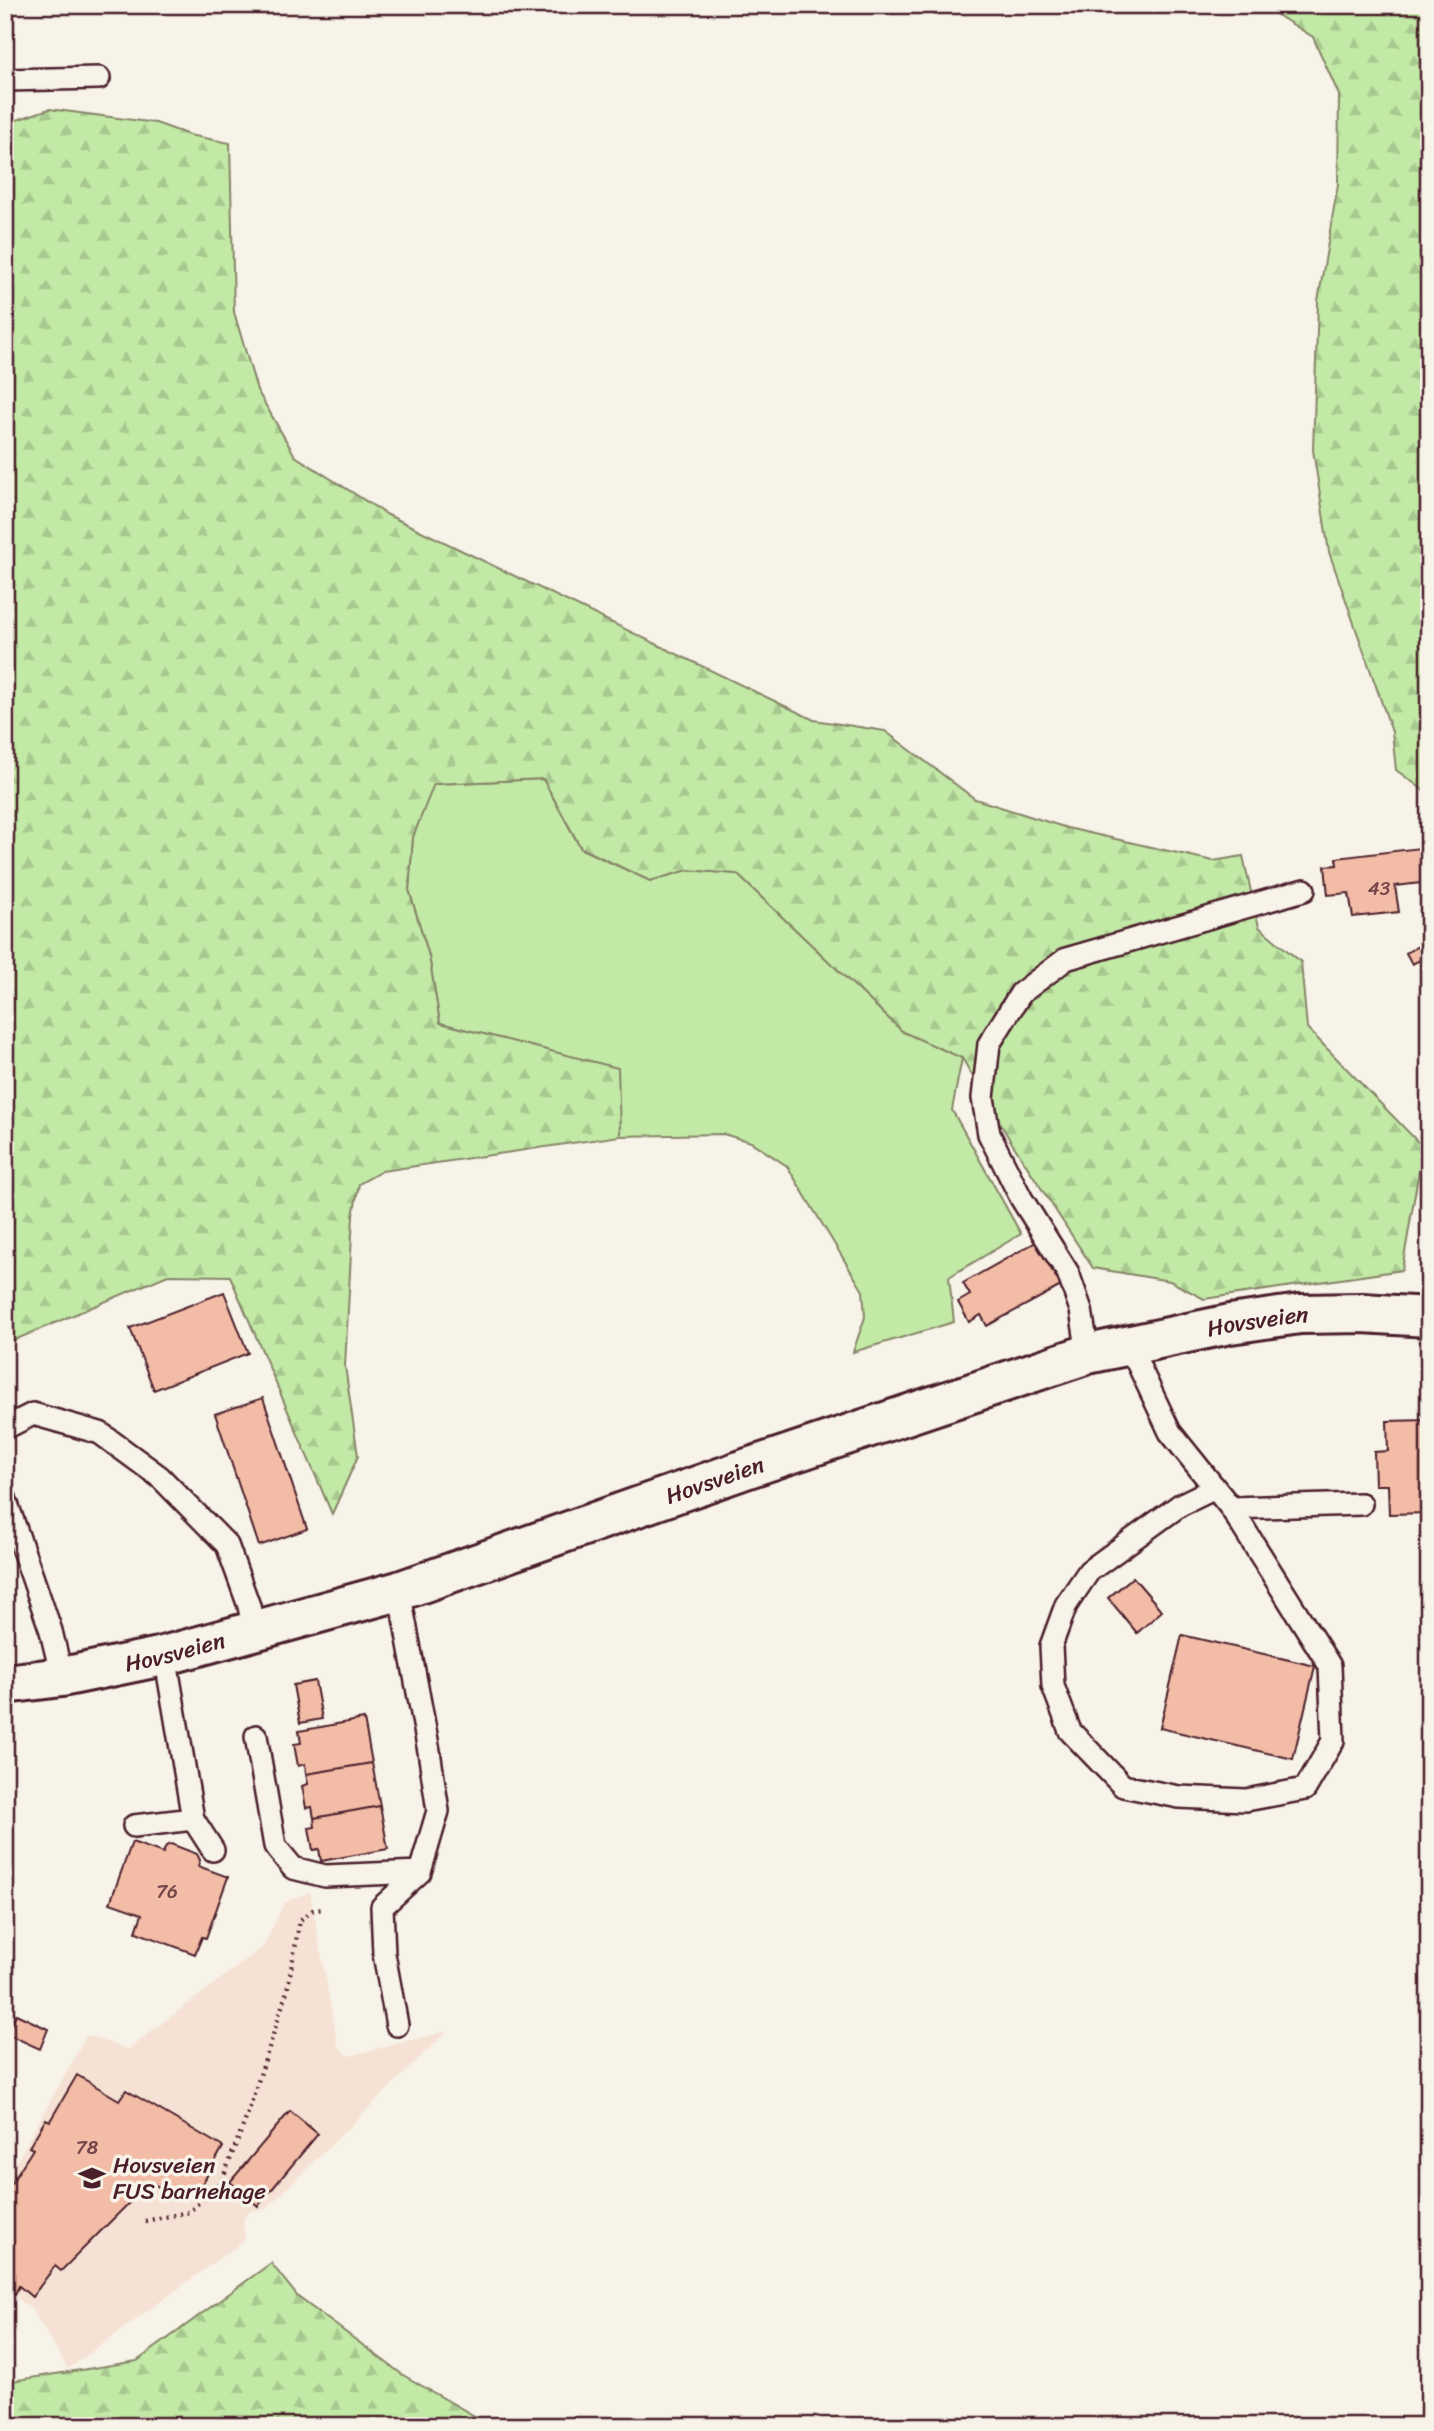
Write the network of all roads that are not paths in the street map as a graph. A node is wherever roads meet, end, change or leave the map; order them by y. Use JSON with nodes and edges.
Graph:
{"nodes":[{"id":1,"x":99,"y":78,"type":"dead end"},
{"id":2,"x":5,"y":80,"type":"edge"},
{"id":3,"x":1304,"y":890,"type":"dead end"},
{"id":4,"x":1429,"y":1317,"type":"edge"},
{"id":5,"x":1129,"y":1345,"type":"junction"},
{"id":6,"x":1088,"y":1354,"type":"junction"},
{"id":7,"x":5,"y":1427,"type":"edge"},
{"id":8,"x":1215,"y":1488,"type":"junction"},
{"id":9,"x":5,"y":1498,"type":"edge"},
{"id":10,"x":1361,"y":1504,"type":"dead end"},
{"id":11,"x":1231,"y":1508,"type":"junction"},
{"id":12,"x":399,"y":1591,"type":"junction"},
{"id":13,"x":254,"y":1632,"type":"junction"},
{"id":14,"x":165,"y":1655,"type":"junction"},
{"id":15,"x":62,"y":1677,"type":"junction"},
{"id":16,"x":5,"y":1684,"type":"edge"},
{"id":17,"x":256,"y":1737,"type":"dead end"},
{"id":18,"x":192,"y":1819,"type":"junction"},
{"id":19,"x":134,"y":1826,"type":"dead end"},
{"id":20,"x":213,"y":1850,"type":"dead end"},
{"id":21,"x":420,"y":1872,"type":"junction"},
{"id":22,"x":397,"y":2025,"type":"dead end"}],
"edges":[{"from":1,"to":2,"type":"lane"},
{"from":3,"to":6,"type":"lane"},
{"from":4,"to":5,"type":"street","name":"Hovsveien"},
{"from":5,"to":6,"type":"street","name":"Hovsveien"},
{"from":5,"to":8,"type":"lane"},
{"from":6,"to":12,"type":"street","name":"Hovsveien"},
{"from":7,"to":13,"type":"lane"},
{"from":8,"to":11,"type":"lane"},
{"from":8,"to":11,"type":"lane"},
{"from":9,"to":15,"type":"lane"},
{"from":10,"to":11,"type":"lane"},
{"from":12,"to":13,"type":"street","name":"Hovsveien"},
{"from":12,"to":21,"type":"lane"},
{"from":13,"to":14,"type":"street","name":"Hovsveien"},
{"from":14,"to":15,"type":"street","name":"Hovsveien"},
{"from":14,"to":18,"type":"lane"},
{"from":15,"to":16,"type":"street","name":"Hovsveien"},
{"from":17,"to":21,"type":"lane"},
{"from":18,"to":19,"type":"lane"},
{"from":18,"to":20,"type":"lane"},
{"from":21,"to":22,"type":"lane"}]}
